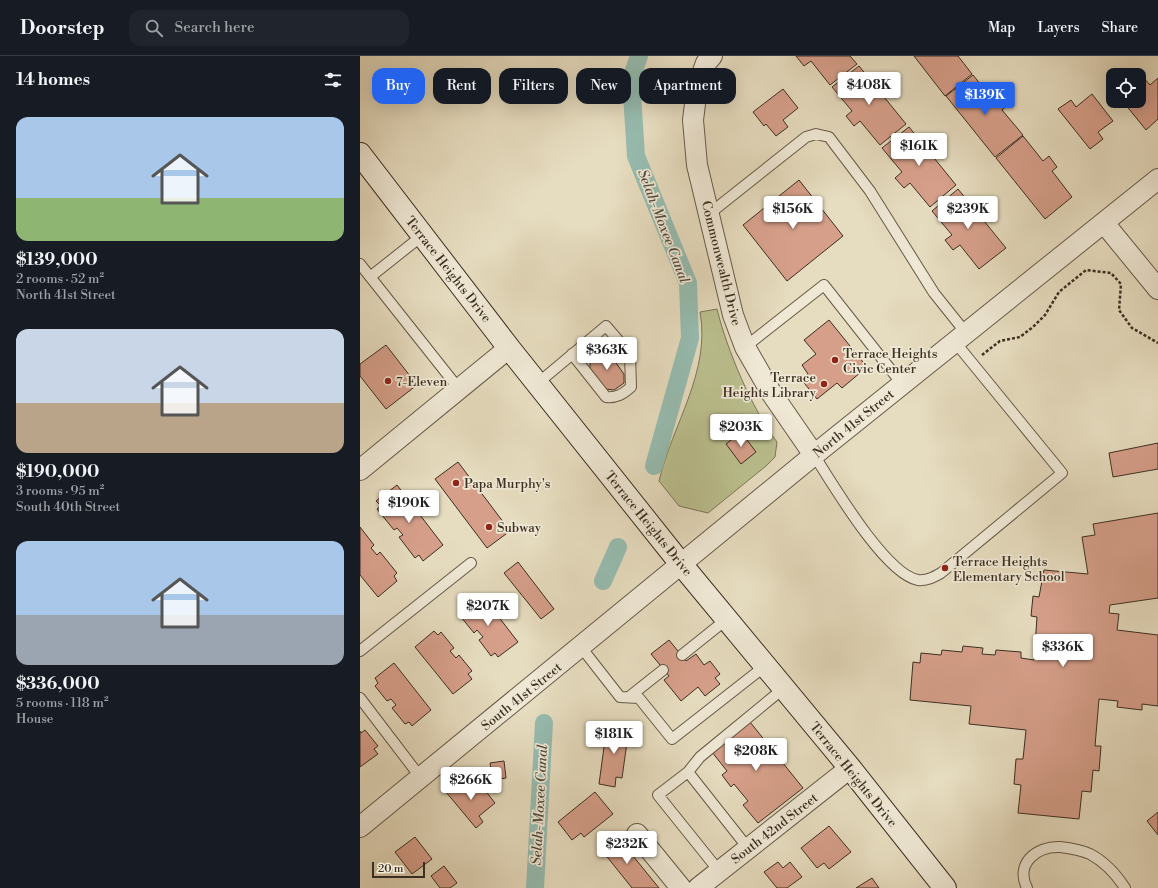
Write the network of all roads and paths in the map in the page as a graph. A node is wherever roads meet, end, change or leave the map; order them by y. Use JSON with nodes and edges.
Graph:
{"nodes":[{"id":1,"x":712,"y":56,"type":"edge"},
{"id":2,"x":360,"y":154,"type":"edge"},
{"id":3,"x":1158,"y":179,"type":"edge"},
{"id":4,"x":709,"y":214,"type":"junction"},
{"id":5,"x":1104,"y":223,"type":"junction"},
{"id":6,"x":423,"y":235,"type":"junction"},
{"id":7,"x":360,"y":264,"type":"edge"},
{"id":8,"x":370,"y":277,"type":"junction"},
{"id":9,"x":1158,"y":289,"type":"edge"},
{"id":10,"x":961,"y":338,"type":"junction"},
{"id":11,"x":1158,"y":343,"type":"edge"},
{"id":12,"x":745,"y":347,"type":"junction"},
{"id":13,"x":509,"y":348,"type":"junction"},
{"id":14,"x":572,"y":354,"type":"junction"},
{"id":15,"x":972,"y":363,"type":"junction"},
{"id":16,"x":538,"y":383,"type":"junction"},
{"id":17,"x":902,"y":384,"type":"junction"},
{"id":18,"x":459,"y":389,"type":"junction"},
{"id":19,"x":814,"y":455,"type":"junction"},
{"id":20,"x":360,"y":470,"type":"edge"},
{"id":21,"x":471,"y":563,"type":"dead end"},
{"id":22,"x":681,"y":564,"type":"junction"},
{"id":23,"x":727,"y":619,"type":"junction"},
{"id":24,"x":581,"y":647,"type":"junction"},
{"id":25,"x":360,"y":651,"type":"edge"},
{"id":26,"x":682,"y":655,"type":"dead end"},
{"id":27,"x":765,"y":666,"type":"junction"},
{"id":28,"x":664,"y":670,"type":"dead end"},
{"id":29,"x":784,"y":688,"type":"junction"},
{"id":30,"x":629,"y":697,"type":"junction"},
{"id":31,"x":360,"y":698,"type":"edge"},
{"id":32,"x":850,"y":768,"type":"junction"},
{"id":33,"x":688,"y":772,"type":"junction"},
{"id":34,"x":421,"y":778,"type":"junction"},
{"id":35,"x":360,"y":827,"type":"edge"},
{"id":36,"x":637,"y":834,"type":"dead end"},
{"id":37,"x":748,"y":848,"type":"junction"},
{"id":38,"x":719,"y":872,"type":"junction"},
{"id":39,"x":681,"y":888,"type":"edge"},
{"id":40,"x":698,"y":888,"type":"edge"},
{"id":41,"x":945,"y":888,"type":"edge"},
{"id":42,"x":1027,"y":888,"type":"edge"},
{"id":43,"x":1126,"y":888,"type":"edge"}],
"edges":[{"from":1,"to":4,"type":"street","name":"Commonwealth Drive"},
{"from":2,"to":6,"type":"main road","name":"Terrace Heights Drive"},
{"from":3,"to":5,"type":"street","name":"North 41st Street"},
{"from":4,"to":10,"type":"lane"},
{"from":4,"to":12,"type":"street","name":"Commonwealth Drive"},
{"from":5,"to":9,"type":"street"},
{"from":5,"to":10,"type":"street","name":"North 41st Street"},
{"from":6,"to":8,"type":"lane"},
{"from":6,"to":13,"type":"main road","name":"Terrace Heights Drive"},
{"from":7,"to":8,"type":"lane"},
{"from":8,"to":18,"type":"lane"},
{"from":10,"to":15,"type":"lane"},
{"from":10,"to":17,"type":"street","name":"North 41st Street"},
{"from":11,"to":15,"type":"path"},
{"from":12,"to":17,"type":"lane"},
{"from":12,"to":19,"type":"street","name":"Commonwealth Drive"},
{"from":13,"to":16,"type":"main road","name":"Terrace Heights Drive"},
{"from":13,"to":18,"type":"street"},
{"from":14,"to":14,"type":"lane"},
{"from":14,"to":16,"type":"lane"},
{"from":15,"to":19,"type":"lane"},
{"from":16,"to":22,"type":"main road","name":"Terrace Heights Drive"},
{"from":17,"to":19,"type":"street","name":"North 41st Street"},
{"from":18,"to":20,"type":"street"},
{"from":19,"to":22,"type":"street","name":"North 41st Street"},
{"from":21,"to":25,"type":"lane"},
{"from":22,"to":23,"type":"main road","name":"Terrace Heights Drive"},
{"from":22,"to":24,"type":"street","name":"South 41st Street"},
{"from":23,"to":26,"type":"lane"},
{"from":23,"to":27,"type":"main road","name":"Terrace Heights Drive"},
{"from":24,"to":30,"type":"lane"},
{"from":24,"to":34,"type":"street","name":"South 41st Street"},
{"from":27,"to":29,"type":"main road","name":"Terrace Heights Drive"},
{"from":27,"to":30,"type":"lane"},
{"from":28,"to":30,"type":"lane"},
{"from":29,"to":32,"type":"main road","name":"Terrace Heights Drive"},
{"from":29,"to":33,"type":"lane"},
{"from":31,"to":34,"type":"lane"},
{"from":32,"to":37,"type":"street","name":"South 42nd Street"},
{"from":32,"to":41,"type":"main road","name":"Terrace Heights Drive"},
{"from":33,"to":37,"type":"lane"},
{"from":33,"to":38,"type":"lane"},
{"from":34,"to":35,"type":"street","name":"South 41st Street"},
{"from":36,"to":39,"type":"street"},
{"from":37,"to":38,"type":"street","name":"South 42nd Street"},
{"from":38,"to":40,"type":"street","name":"South 42nd Street"},
{"from":42,"to":43,"type":"lane"}]}
